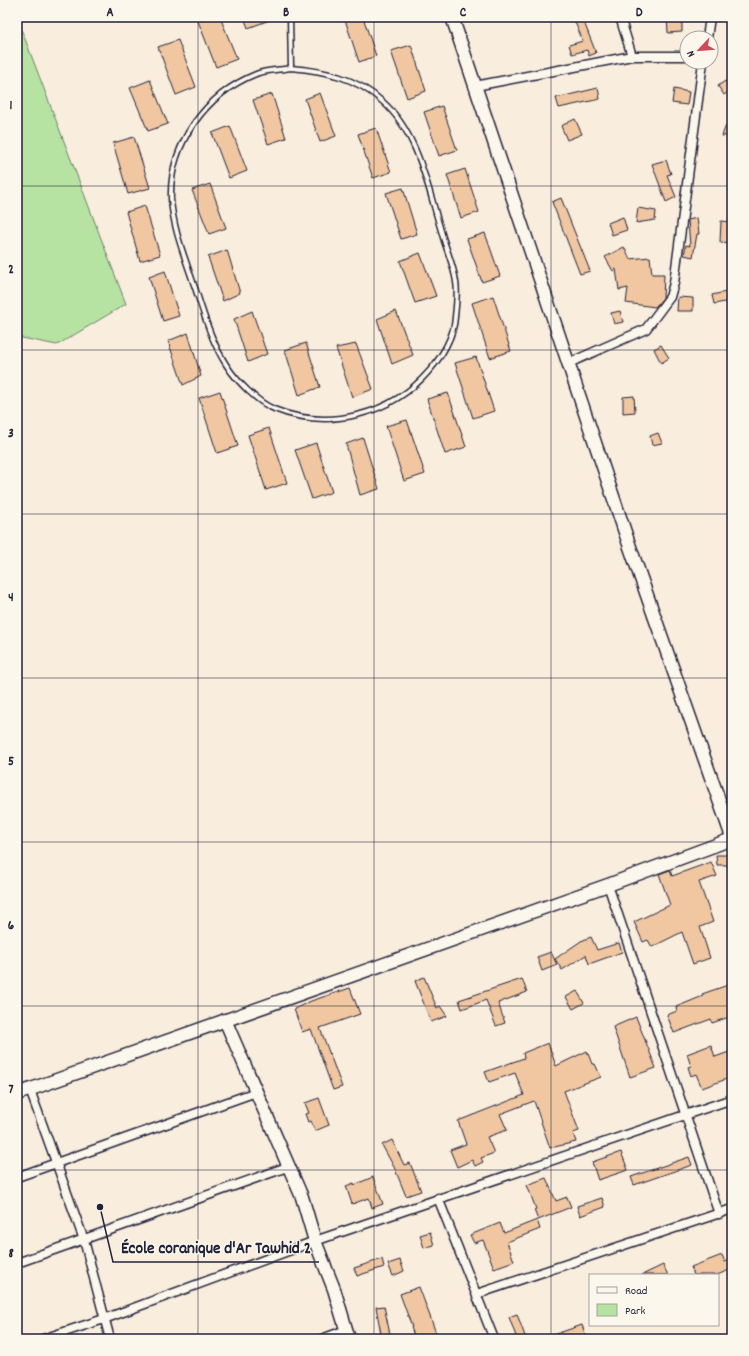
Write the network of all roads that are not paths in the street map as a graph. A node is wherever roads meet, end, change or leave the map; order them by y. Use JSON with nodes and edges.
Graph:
{"nodes":[{"id":1,"x":290,"y":17,"type":"edge"},
{"id":2,"x":452,"y":17,"type":"edge"},
{"id":3,"x":620,"y":17,"type":"edge"},
{"id":4,"x":710,"y":17,"type":"edge"},
{"id":5,"x":708,"y":30,"type":"edge"},
{"id":6,"x":632,"y":56,"type":"junction"},
{"id":7,"x":679,"y":56,"type":"edge"},
{"id":8,"x":291,"y":68,"type":"junction"},
{"id":9,"x":702,"y":70,"type":"edge"},
{"id":10,"x":475,"y":86,"type":"junction"},
{"id":11,"x":569,"y":363,"type":"junction"},
{"id":12,"x":732,"y":838,"type":"edge"},
{"id":13,"x":608,"y":885,"type":"junction"},
{"id":14,"x":225,"y":1020,"type":"junction"},
{"id":15,"x":30,"y":1090,"type":"junction"},
{"id":16,"x":256,"y":1092,"type":"junction"},
{"id":17,"x":17,"y":1094,"type":"edge"},
{"id":18,"x":732,"y":1099,"type":"edge"},
{"id":19,"x":685,"y":1115,"type":"junction"},
{"id":20,"x":56,"y":1163,"type":"junction"},
{"id":21,"x":290,"y":1166,"type":"junction"},
{"id":22,"x":17,"y":1177,"type":"edge"},
{"id":23,"x":438,"y":1198,"type":"junction"},
{"id":24,"x":732,"y":1209,"type":"edge"},
{"id":25,"x":719,"y":1214,"type":"junction"},
{"id":26,"x":84,"y":1240,"type":"junction"},
{"id":27,"x":315,"y":1241,"type":"junction"},
{"id":28,"x":17,"y":1263,"type":"edge"},
{"id":29,"x":477,"y":1294,"type":"junction"},
{"id":30,"x":104,"y":1319,"type":"junction"},
{"id":31,"x":347,"y":1335,"type":"edge"},
{"id":32,"x":43,"y":1339,"type":"edge"},
{"id":33,"x":110,"y":1339,"type":"edge"},
{"id":34,"x":322,"y":1339,"type":"edge"},
{"id":35,"x":494,"y":1339,"type":"edge"}],
"edges":[{"from":1,"to":8,"type":"lane"},
{"from":2,"to":10,"type":"street"},
{"from":3,"to":6,"type":"street"},
{"from":4,"to":5,"type":"street"},
{"from":6,"to":7,"type":"street"},
{"from":6,"to":10,"type":"street"},
{"from":8,"to":8,"type":"lane"},
{"from":9,"to":11,"type":"street"},
{"from":10,"to":11,"type":"street"},
{"from":11,"to":12,"type":"street"},
{"from":12,"to":13,"type":"street"},
{"from":13,"to":14,"type":"street"},
{"from":13,"to":19,"type":"street"},
{"from":14,"to":15,"type":"street"},
{"from":14,"to":16,"type":"street"},
{"from":15,"to":17,"type":"street"},
{"from":15,"to":20,"type":"street"},
{"from":16,"to":20,"type":"street"},
{"from":16,"to":21,"type":"street"},
{"from":18,"to":19,"type":"street"},
{"from":19,"to":23,"type":"street"},
{"from":19,"to":25,"type":"street"},
{"from":20,"to":22,"type":"street"},
{"from":20,"to":26,"type":"street"},
{"from":21,"to":26,"type":"street"},
{"from":21,"to":27,"type":"street"},
{"from":23,"to":27,"type":"street"},
{"from":23,"to":29,"type":"street"},
{"from":24,"to":25,"type":"street"},
{"from":25,"to":29,"type":"street"},
{"from":26,"to":28,"type":"street"},
{"from":26,"to":30,"type":"street"},
{"from":27,"to":30,"type":"street"},
{"from":27,"to":31,"type":"street"},
{"from":29,"to":35,"type":"street"},
{"from":30,"to":32,"type":"street"},
{"from":30,"to":33,"type":"street"},
{"from":31,"to":34,"type":"street"}]}
